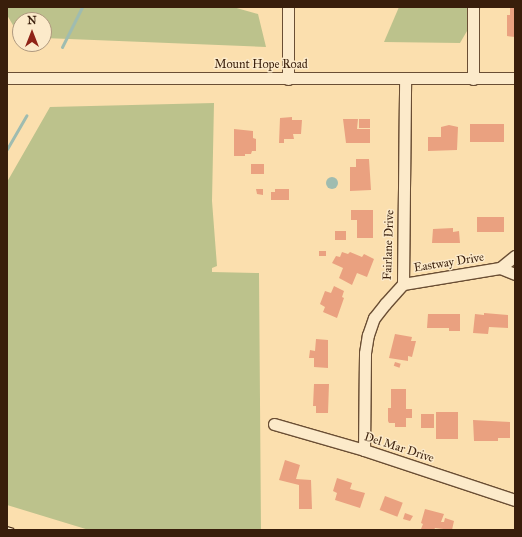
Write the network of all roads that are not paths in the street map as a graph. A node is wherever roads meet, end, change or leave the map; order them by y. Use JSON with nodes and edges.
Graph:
{"nodes":[{"id":1,"x":288,"y":7,"type":"edge"},
{"id":2,"x":473,"y":7,"type":"edge"},
{"id":3,"x":7,"y":78,"type":"edge"},
{"id":4,"x":288,"y":78,"type":"junction"},
{"id":5,"x":515,"y":78,"type":"edge"},
{"id":6,"x":405,"y":79,"type":"junction"},
{"id":7,"x":473,"y":79,"type":"junction"},
{"id":8,"x":515,"y":256,"type":"edge"},
{"id":9,"x":500,"y":268,"type":"junction"},
{"id":10,"x":515,"y":274,"type":"edge"},
{"id":11,"x":403,"y":284,"type":"junction"},
{"id":12,"x":274,"y":424,"type":"dead end"},
{"id":13,"x":364,"y":450,"type":"junction"},
{"id":14,"x":515,"y":500,"type":"edge"}],
"edges":[{"from":1,"to":4,"type":"street"},
{"from":2,"to":7,"type":"street"},
{"from":3,"to":4,"type":"street","name":"Mount Hope Road"},
{"from":4,"to":6,"type":"street","name":"Mount Hope Road"},
{"from":5,"to":7,"type":"street","name":"Mount Hope Road"},
{"from":6,"to":7,"type":"street","name":"Mount Hope Road"},
{"from":6,"to":11,"type":"street","name":"Fairlane Drive"},
{"from":8,"to":9,"type":"street","name":"Eastway Drive"},
{"from":9,"to":10,"type":"street","name":"Eastway Drive"},
{"from":9,"to":11,"type":"street","name":"Eastway Drive"},
{"from":11,"to":13,"type":"street","name":"Fairlane Drive"},
{"from":12,"to":13,"type":"street","name":"Del Mar Drive"},
{"from":13,"to":14,"type":"street","name":"Del Mar Drive"}]}
